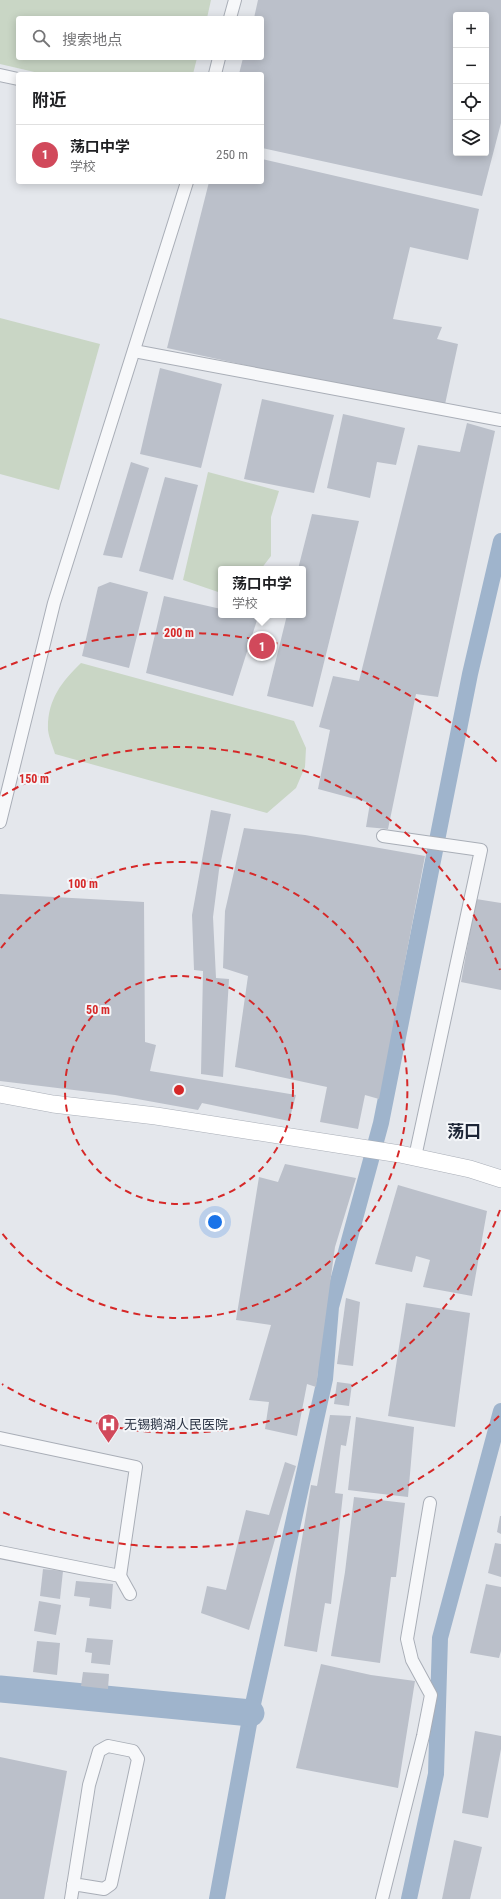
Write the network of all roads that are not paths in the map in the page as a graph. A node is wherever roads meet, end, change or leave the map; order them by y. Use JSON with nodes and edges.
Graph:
{"nodes":[{"id":1,"x":235,"y":0,"type":"edge"},
{"id":2,"x":231,"y":16,"type":"edge"},
{"id":3,"x":219,"y":60,"type":"edge"},
{"id":4,"x":216,"y":72,"type":"edge"},
{"id":5,"x":0,"y":74,"type":"edge"},
{"id":6,"x":16,"y":78,"type":"edge"},
{"id":7,"x":186,"y":184,"type":"edge"},
{"id":8,"x":134,"y":351,"type":"junction"},
{"id":9,"x":501,"y":420,"type":"edge"},
{"id":10,"x":0,"y":822,"type":"edge"},
{"id":11,"x":383,"y":836,"type":"dead end"},
{"id":12,"x":0,"y":1094,"type":"edge"},
{"id":13,"x":407,"y":1156,"type":"junction"},
{"id":14,"x":501,"y":1179,"type":"edge"},
{"id":15,"x":0,"y":1438,"type":"edge"},
{"id":16,"x":430,"y":1503,"type":"dead end"},
{"id":17,"x":0,"y":1552,"type":"edge"},
{"id":18,"x":120,"y":1576,"type":"junction"},
{"id":19,"x":130,"y":1594,"type":"dead end"},
{"id":20,"x":74,"y":1884,"type":"junction"},
{"id":21,"x":71,"y":1899,"type":"edge"},
{"id":22,"x":382,"y":1899,"type":"edge"}],
"edges":[{"from":1,"to":2,"type":"street"},
{"from":3,"to":4,"type":"street"},
{"from":5,"to":6,"type":"street"},
{"from":7,"to":8,"type":"street"},
{"from":8,"to":9,"type":"street"},
{"from":8,"to":10,"type":"street"},
{"from":11,"to":13,"type":"street"},
{"from":12,"to":13,"type":"street"},
{"from":13,"to":14,"type":"street"},
{"from":15,"to":18,"type":"street"},
{"from":16,"to":22,"type":"street"},
{"from":17,"to":18,"type":"street"},
{"from":18,"to":19,"type":"street"},
{"from":20,"to":20,"type":"street"},
{"from":20,"to":21,"type":"street"}]}
